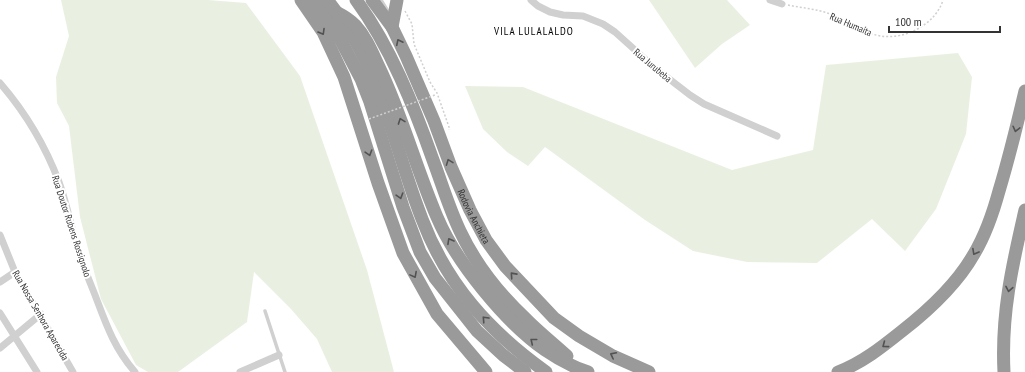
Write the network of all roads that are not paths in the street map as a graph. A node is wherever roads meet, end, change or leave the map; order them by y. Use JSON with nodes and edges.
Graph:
{"nodes":[{"id":1,"x":301,"y":0,"type":"edge"},
{"id":2,"x":314,"y":0,"type":"edge"},
{"id":3,"x":327,"y":0,"type":"edge"},
{"id":4,"x":356,"y":0,"type":"edge"},
{"id":5,"x":372,"y":0,"type":"edge"},
{"id":6,"x":381,"y":0,"type":"edge"},
{"id":7,"x":531,"y":0,"type":"edge"},
{"id":8,"x":770,"y":0,"type":"edge"},
{"id":9,"x":400,"y":3,"type":"edge"},
{"id":10,"x":782,"y":4,"type":"road end"},
{"id":11,"x":338,"y":12,"type":"junction"},
{"id":12,"x":392,"y":27,"type":"junction"},
{"id":13,"x":0,"y":83,"type":"edge"},
{"id":14,"x":1025,"y":91,"type":"edge"},
{"id":15,"x":776,"y":136,"type":"dead end"},
{"id":16,"x":1025,"y":210,"type":"edge"},
{"id":17,"x":0,"y":235,"type":"edge"},
{"id":18,"x":16,"y":272,"type":"junction"},
{"id":19,"x":0,"y":282,"type":"edge"},
{"id":20,"x":265,"y":311,"type":"dead end"},
{"id":21,"x":0,"y":313,"type":"edge"},
{"id":22,"x":41,"y":314,"type":"junction"},
{"id":23,"x":15,"y":336,"type":"junction"},
{"id":24,"x":0,"y":348,"type":"edge"},
{"id":25,"x":279,"y":354,"type":"junction"},
{"id":26,"x":583,"y":370,"type":"edge"},
{"id":27,"x":37,"y":372,"type":"edge"},
{"id":28,"x":73,"y":372,"type":"edge"},
{"id":29,"x":135,"y":372,"type":"edge"},
{"id":30,"x":240,"y":372,"type":"edge"},
{"id":31,"x":285,"y":372,"type":"edge"},
{"id":32,"x":486,"y":372,"type":"edge"},
{"id":33,"x":525,"y":372,"type":"edge"},
{"id":34,"x":546,"y":372,"type":"edge"},
{"id":35,"x":648,"y":372,"type":"edge"},
{"id":36,"x":838,"y":372,"type":"edge"},
{"id":37,"x":1004,"y":372,"type":"edge"}],
"edges":[{"from":1,"to":32,"type":"highway","one_way":true},
{"from":2,"to":33,"type":"highway","one_way":true},
{"from":3,"to":11,"type":"highway"},
{"from":4,"to":26,"type":"highway"},
{"from":5,"to":12,"type":"highway","name":"Rodovia Anchieta"},
{"from":6,"to":12,"type":"lane"},
{"from":7,"to":15,"type":"street","name":"Rua Jurubeba"},
{"from":8,"to":10,"type":"street"},
{"from":9,"to":12,"type":"highway"},
{"from":26,"to":11,"type":"highway","one_way":true},
{"from":34,"to":11,"type":"highway","one_way":true},
{"from":35,"to":12,"type":"highway","name":"Rodovia Anchieta","one_way":true},
{"from":13,"to":29,"type":"street","name":"Rua Doutor Rubens Rossignolo"},
{"from":14,"to":36,"type":"highway","one_way":true},
{"from":16,"to":37,"type":"highway","one_way":true},
{"from":17,"to":18,"type":"street","name":"Rua Nossa Senhora Aparecida"},
{"from":18,"to":19,"type":"street"},
{"from":18,"to":22,"type":"street","name":"Rua Nossa Senhora Aparecida"},
{"from":20,"to":25,"type":"lane"},
{"from":21,"to":23,"type":"street"},
{"from":22,"to":23,"type":"street"},
{"from":22,"to":28,"type":"street","name":"Rua Nossa Senhora Aparecida"},
{"from":23,"to":24,"type":"street"},
{"from":23,"to":27,"type":"street"},
{"from":25,"to":30,"type":"street"},
{"from":25,"to":31,"type":"lane"}]}
